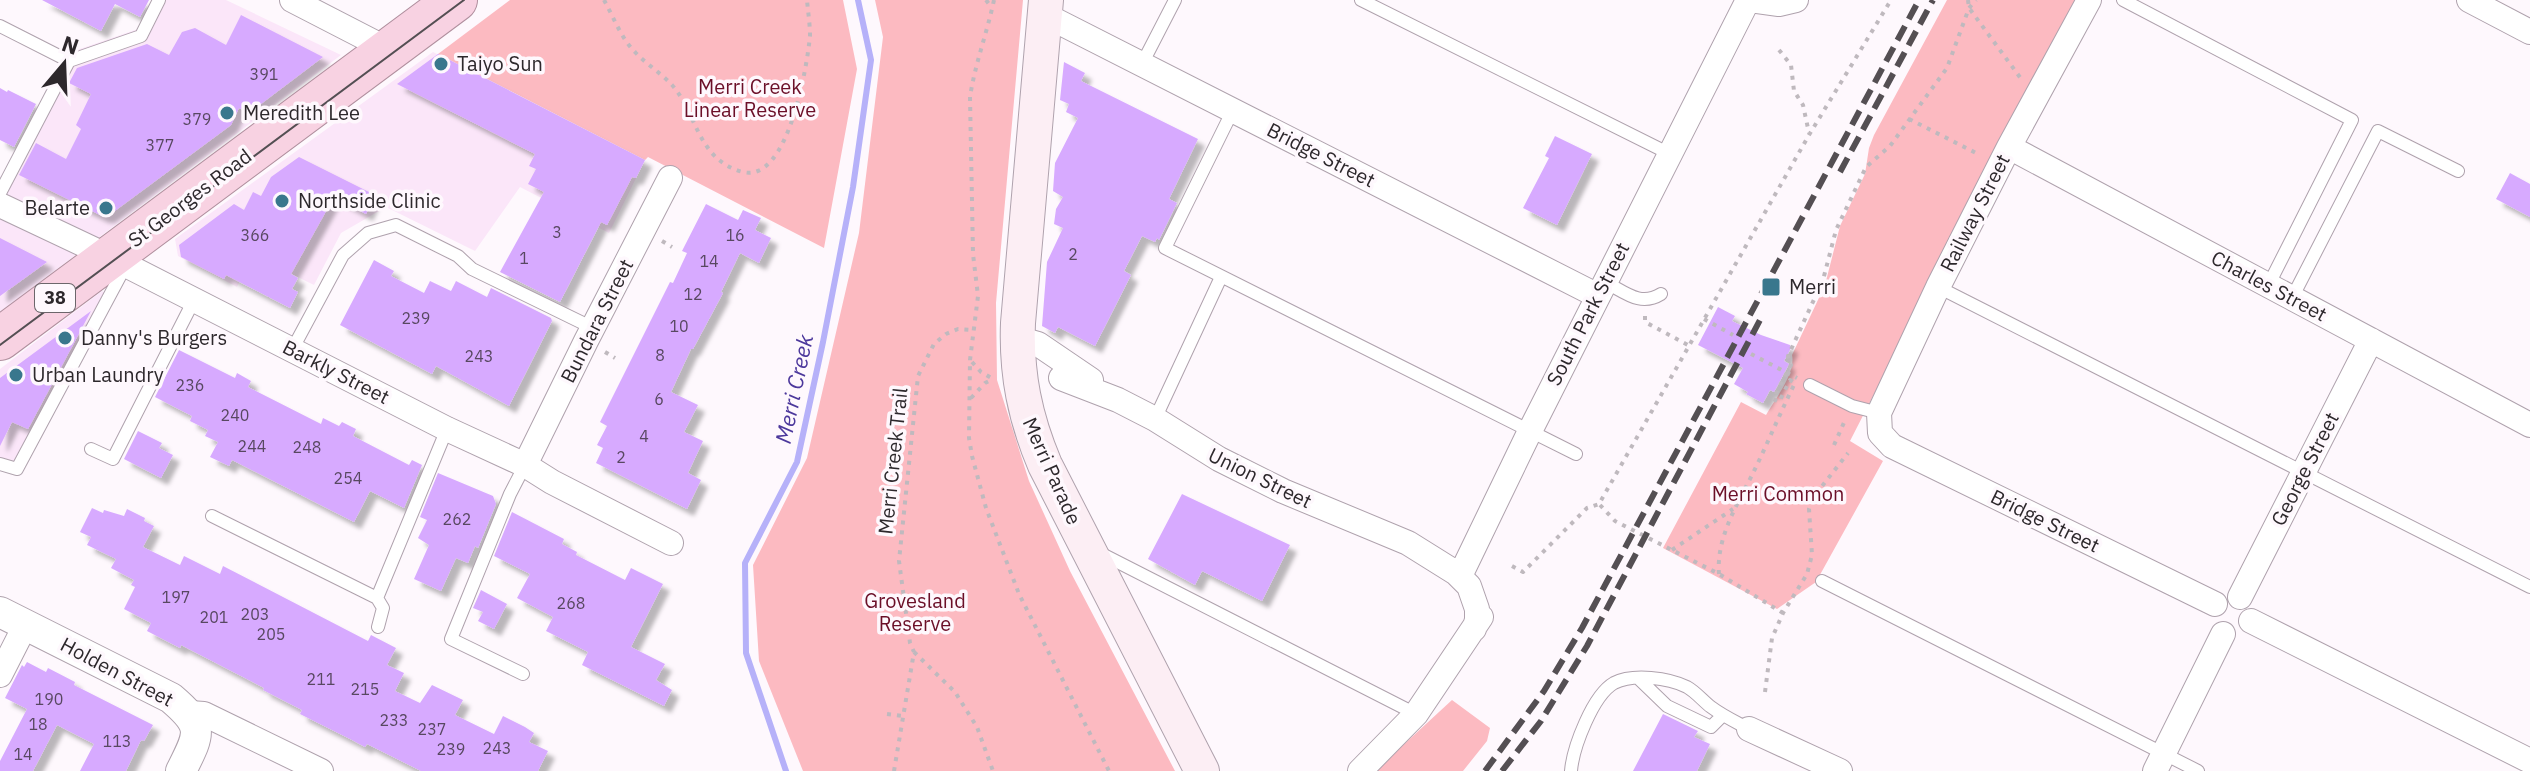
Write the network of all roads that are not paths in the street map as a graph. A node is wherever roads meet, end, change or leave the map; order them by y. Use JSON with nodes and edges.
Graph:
{"nodes":[{"id":1,"x":159,"y":0,"type":"edge"},
{"id":2,"x":292,"y":0,"type":"edge"},
{"id":3,"x":456,"y":0,"type":"edge"},
{"id":4,"x":1175,"y":0,"type":"edge"},
{"id":5,"x":1361,"y":0,"type":"edge"},
{"id":6,"x":1749,"y":0,"type":"edge"},
{"id":7,"x":1796,"y":0,"type":"edge"},
{"id":8,"x":2089,"y":0,"type":"edge"},
{"id":9,"x":2123,"y":0,"type":"edge"},
{"id":10,"x":2469,"y":0,"type":"edge"},
{"id":11,"x":1045,"y":8,"type":"edge"},
{"id":12,"x":0,"y":26,"type":"edge"},
{"id":13,"x":2530,"y":32,"type":"edge"},
{"id":14,"x":389,"y":50,"type":"junction"},
{"id":15,"x":69,"y":61,"type":"junction"},
{"id":16,"x":1142,"y":64,"type":"junction"},
{"id":17,"x":1233,"y":110,"type":"junction"},
{"id":18,"x":1668,"y":153,"type":"junction"},
{"id":19,"x":2004,"y":157,"type":"junction"},
{"id":20,"x":2458,"y":171,"type":"dead end"},
{"id":21,"x":670,"y":178,"type":"dead end"},
{"id":22,"x":0,"y":193,"type":"edge"},
{"id":23,"x":0,"y":205,"type":"edge"},
{"id":24,"x":118,"y":261,"type":"junction"},
{"id":25,"x":1221,"y":277,"type":"junction"},
{"id":26,"x":2268,"y":286,"type":"junction"},
{"id":27,"x":1938,"y":287,"type":"junction"},
{"id":28,"x":1601,"y":289,"type":"junction"},
{"id":29,"x":1661,"y":294,"type":"dead end"},
{"id":30,"x":2292,"y":298,"type":"junction"},
{"id":31,"x":194,"y":300,"type":"junction"},
{"id":32,"x":593,"y":328,"type":"junction"},
{"id":33,"x":1017,"y":338,"type":"junction"},
{"id":34,"x":0,"y":339,"type":"edge"},
{"id":35,"x":2371,"y":340,"type":"junction"},
{"id":36,"x":292,"y":350,"type":"junction"},
{"id":37,"x":1061,"y":378,"type":"dead end"},
{"id":38,"x":1810,"y":385,"type":"dead end"},
{"id":39,"x":1118,"y":400,"type":"junction"},
{"id":40,"x":1155,"y":419,"type":"junction"},
{"id":41,"x":1879,"y":423,"type":"junction"},
{"id":42,"x":2530,"y":425,"type":"edge"},
{"id":43,"x":447,"y":429,"type":"junction"},
{"id":44,"x":1530,"y":431,"type":"junction"},
{"id":45,"x":91,"y":449,"type":"dead end"},
{"id":46,"x":1576,"y":454,"type":"dead end"},
{"id":47,"x":0,"y":464,"type":"edge"},
{"id":48,"x":525,"y":465,"type":"junction"},
{"id":49,"x":2303,"y":473,"type":"junction"},
{"id":50,"x":212,"y":516,"type":"dead end"},
{"id":51,"x":671,"y":543,"type":"dead end"},
{"id":52,"x":1087,"y":547,"type":"junction"},
{"id":53,"x":1464,"y":568,"type":"junction"},
{"id":54,"x":1822,"y":581,"type":"dead end"},
{"id":55,"x":2530,"y":587,"type":"edge"},
{"id":56,"x":2240,"y":597,"type":"junction"},
{"id":57,"x":377,"y":598,"type":"junction"},
{"id":58,"x":2215,"y":604,"type":"junction"},
{"id":59,"x":13,"y":618,"type":"edge"},
{"id":60,"x":2251,"y":621,"type":"junction"},
{"id":61,"x":378,"y":627,"type":"dead end"},
{"id":62,"x":2223,"y":634,"type":"junction"},
{"id":63,"x":523,"y":674,"type":"dead end"},
{"id":64,"x":0,"y":675,"type":"edge"},
{"id":65,"x":1638,"y":678,"type":"junction"},
{"id":66,"x":190,"y":713,"type":"junction"},
{"id":67,"x":1416,"y":714,"type":"junction"},
{"id":68,"x":1723,"y":715,"type":"junction"},
{"id":69,"x":1749,"y":729,"type":"joint"},
{"id":70,"x":2530,"y":761,"type":"edge"},
{"id":71,"x":2160,"y":762,"type":"edge"},
{"id":72,"x":181,"y":771,"type":"edge"},
{"id":73,"x":321,"y":771,"type":"edge"},
{"id":74,"x":1202,"y":771,"type":"edge"},
{"id":75,"x":1360,"y":771,"type":"edge"},
{"id":76,"x":1571,"y":771,"type":"edge"},
{"id":77,"x":1840,"y":771,"type":"edge"},
{"id":78,"x":2198,"y":771,"type":"edge"}],
"edges":[{"from":1,"to":15,"type":"lane"},
{"from":2,"to":14,"type":"street"},
{"from":3,"to":14,"type":"highway","name":"St Georges Road","number":"38"},
{"from":4,"to":16,"type":"lane"},
{"from":5,"to":18,"type":"lane"},
{"from":6,"to":7,"type":"street"},
{"from":6,"to":18,"type":"street","name":"South Park Street"},
{"from":8,"to":19,"type":"street","name":"Railway Street"},
{"from":9,"to":26,"type":"lane"},
{"from":10,"to":13,"type":"street"},
{"from":11,"to":16,"type":"street","name":"Bridge Street"},
{"from":11,"to":33,"type":"main road","name":"Merri Parade"},
{"from":12,"to":15,"type":"lane"},
{"from":14,"to":24,"type":"highway","name":"St Georges Road","number":"38"},
{"from":15,"to":22,"type":"lane"},
{"from":16,"to":17,"type":"street","name":"Bridge Street"},
{"from":17,"to":25,"type":"lane"},
{"from":17,"to":28,"type":"street","name":"Bridge Street"},
{"from":18,"to":28,"type":"street","name":"South Park Street"},
{"from":19,"to":26,"type":"street","name":"Charles Street"},
{"from":19,"to":27,"type":"street","name":"Railway Street"},
{"from":20,"to":30,"type":"lane"},
{"from":21,"to":32,"type":"street","name":"Bundara Street"},
{"from":23,"to":24,"type":"street","name":"Barkly Street"},
{"from":24,"to":31,"type":"street","name":"Barkly Street"},
{"from":24,"to":34,"type":"highway","name":"St Georges Road","number":"38"},
{"from":24,"to":47,"type":"lane"},
{"from":25,"to":40,"type":"lane"},
{"from":25,"to":44,"type":"lane"},
{"from":26,"to":30,"type":"street","name":"Charles Street"},
{"from":27,"to":41,"type":"street","name":"Railway Street"},
{"from":27,"to":49,"type":"lane"},
{"from":28,"to":29,"type":"lane","name":"Bridge Street"},
{"from":28,"to":44,"type":"street","name":"South Park Street"},
{"from":30,"to":35,"type":"street","name":"Charles Street"},
{"from":31,"to":36,"type":"street","name":"Barkly Street"},
{"from":31,"to":45,"type":"lane"},
{"from":32,"to":36,"type":"lane"},
{"from":32,"to":48,"type":"street","name":"Bundara Street"},
{"from":33,"to":39,"type":"street","name":"Union Street"},
{"from":33,"to":52,"type":"main road","name":"Merri Parade"},
{"from":35,"to":42,"type":"street","name":"Charles Street"},
{"from":35,"to":49,"type":"street","name":"George Street"},
{"from":36,"to":43,"type":"street","name":"Barkly Street"},
{"from":37,"to":39,"type":"street","name":"Union Street"},
{"from":38,"to":41,"type":"lane"},
{"from":39,"to":40,"type":"street","name":"Union Street"},
{"from":40,"to":53,"type":"street","name":"Union Street"},
{"from":41,"to":58,"type":"street","name":"Bridge Street"},
{"from":43,"to":48,"type":"street","name":"Barkly Street"},
{"from":43,"to":57,"type":"lane"},
{"from":44,"to":46,"type":"lane"},
{"from":44,"to":53,"type":"street","name":"South Park Street"},
{"from":48,"to":51,"type":"street","name":"Barkly Street"},
{"from":48,"to":63,"type":"lane"},
{"from":49,"to":55,"type":"lane"},
{"from":49,"to":56,"type":"street","name":"George Street"},
{"from":50,"to":57,"type":"lane"},
{"from":52,"to":67,"type":"lane"},
{"from":52,"to":74,"type":"main road","name":"Merri Parade"},
{"from":53,"to":67,"type":"street"},
{"from":54,"to":71,"type":"lane"},
{"from":56,"to":58,"type":"street"},
{"from":56,"to":60,"type":"street"},
{"from":57,"to":61,"type":"lane"},
{"from":58,"to":62,"type":"street"},
{"from":59,"to":64,"type":"street"},
{"from":59,"to":66,"type":"street","name":"Holden Street"},
{"from":60,"to":62,"type":"street"},
{"from":60,"to":70,"type":"street"},
{"from":62,"to":71,"type":"street"},
{"from":65,"to":68,"type":"lane"},
{"from":65,"to":68,"type":"lane"},
{"from":65,"to":76,"type":"lane"},
{"from":66,"to":72,"type":"street"},
{"from":66,"to":73,"type":"street","name":"Holden Street"},
{"from":67,"to":75,"type":"street"},
{"from":68,"to":69,"type":"lane"},
{"from":69,"to":77,"type":"street"},
{"from":71,"to":78,"type":"lane"}]}
